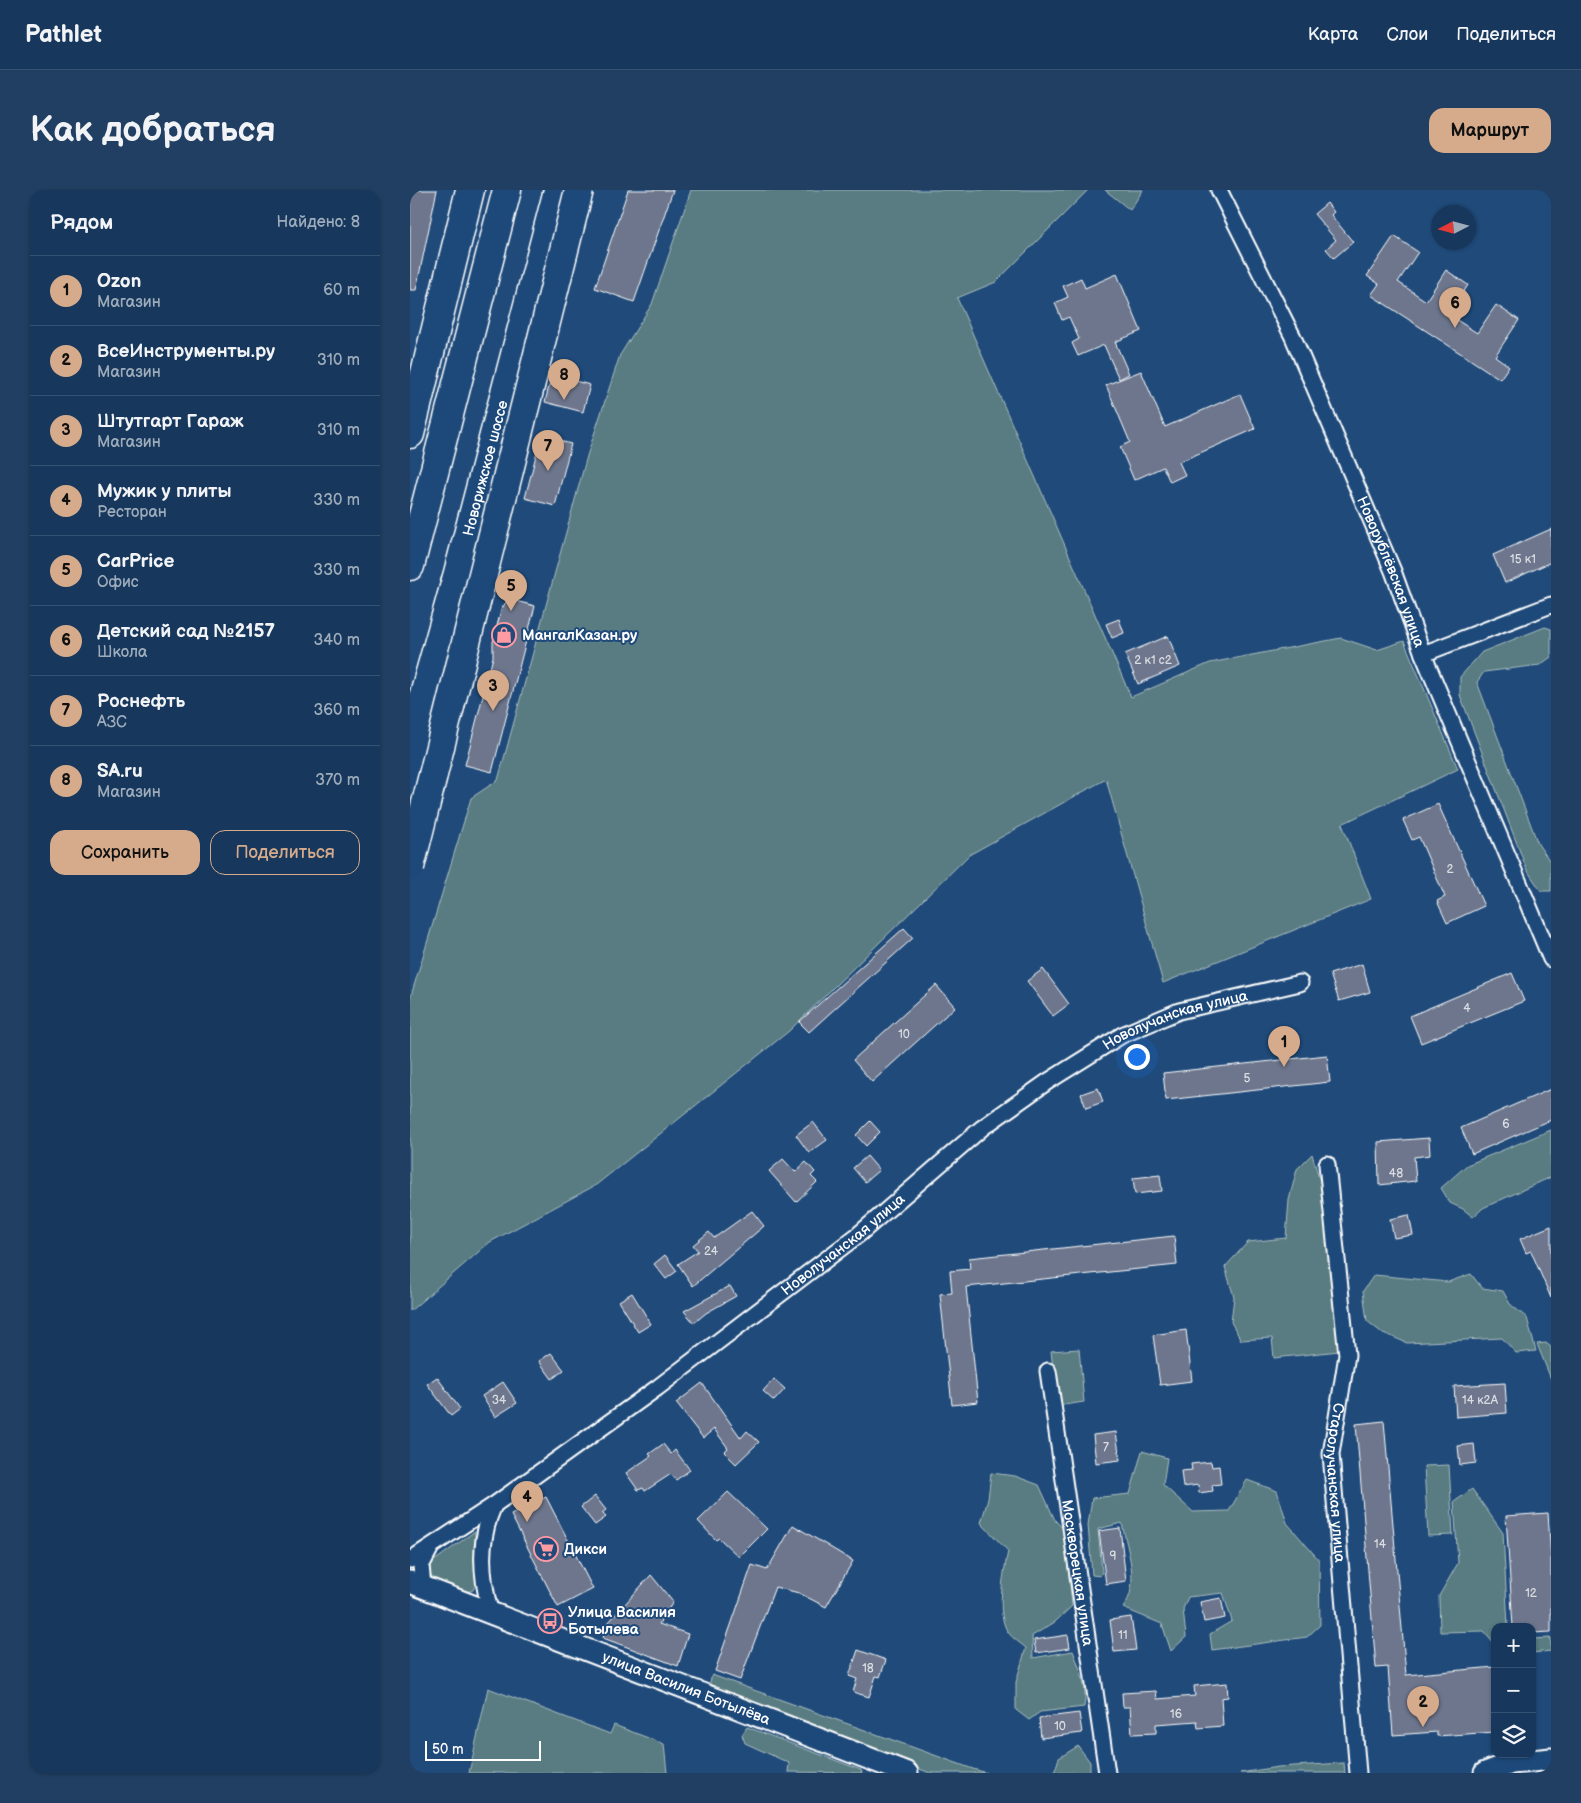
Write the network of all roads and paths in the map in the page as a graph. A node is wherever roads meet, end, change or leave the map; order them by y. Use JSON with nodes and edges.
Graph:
{"nodes":[{"id":1,"x":470,"y":190,"type":"edge"},
{"id":2,"x":507,"y":190,"type":"edge"},
{"id":3,"x":558,"y":190,"type":"edge"},
{"id":4,"x":579,"y":190,"type":"edge"},
{"id":5,"x":1219,"y":190,"type":"edge"},
{"id":6,"x":410,"y":434,"type":"edge"},
{"id":7,"x":410,"y":566,"type":"edge"},
{"id":8,"x":1551,"y":605,"type":"edge"},
{"id":9,"x":1423,"y":654,"type":"junction"},
{"id":10,"x":417,"y":718,"type":"junction"},
{"id":11,"x":410,"y":744,"type":"edge"},
{"id":12,"x":410,"y":868,"type":"edge"},
{"id":13,"x":1551,"y":959,"type":"edge"},
{"id":14,"x":1300,"y":983,"type":"dead end"},
{"id":15,"x":1326,"y":1164,"type":"dead end"},
{"id":16,"x":1048,"y":1371,"type":"dead end"},
{"id":17,"x":494,"y":1505,"type":"junction"},
{"id":18,"x":430,"y":1549,"type":"junction"},
{"id":19,"x":410,"y":1560,"type":"edge"},
{"id":20,"x":416,"y":1584,"type":"edge"},
{"id":21,"x":490,"y":1611,"type":"junction"},
{"id":22,"x":1551,"y":1759,"type":"edge"},
{"id":23,"x":907,"y":1773,"type":"edge"},
{"id":24,"x":1107,"y":1773,"type":"edge"},
{"id":25,"x":1358,"y":1773,"type":"edge"},
{"id":26,"x":1485,"y":1773,"type":"edge"}],
"edges":[{"from":1,"to":6,"type":"highway"},
{"from":2,"to":7,"type":"highway"},
{"from":3,"to":10,"type":"highway","name":"Новорижское шоссе"},
{"from":4,"to":12,"type":"highway","bridge":true},
{"from":5,"to":9,"type":"street","name":"Новорублёвская улица"},
{"from":8,"to":9,"type":"street"},
{"from":9,"to":13,"type":"street","name":"Новорублёвская улица"},
{"from":10,"to":11,"type":"highway","name":"Новорижское шоссе"},
{"from":10,"to":12,"type":"street"},
{"from":14,"to":17,"type":"street","name":"Новолучанская улица"},
{"from":15,"to":25,"type":"street","name":"Старолучанская улица"},
{"from":16,"to":24,"type":"street","name":"Москворецкая улица"},
{"from":17,"to":18,"type":"street","name":"Новолучанская улица"},
{"from":17,"to":21,"type":"street"},
{"from":18,"to":19,"type":"street","name":"Новолучанская улица"},
{"from":18,"to":20,"type":"street"},
{"from":20,"to":21,"type":"street","name":"улица Василия Ботылёва"},
{"from":21,"to":23,"type":"street","name":"улица Василия Ботылёва"},
{"from":22,"to":26,"type":"street"}]}
